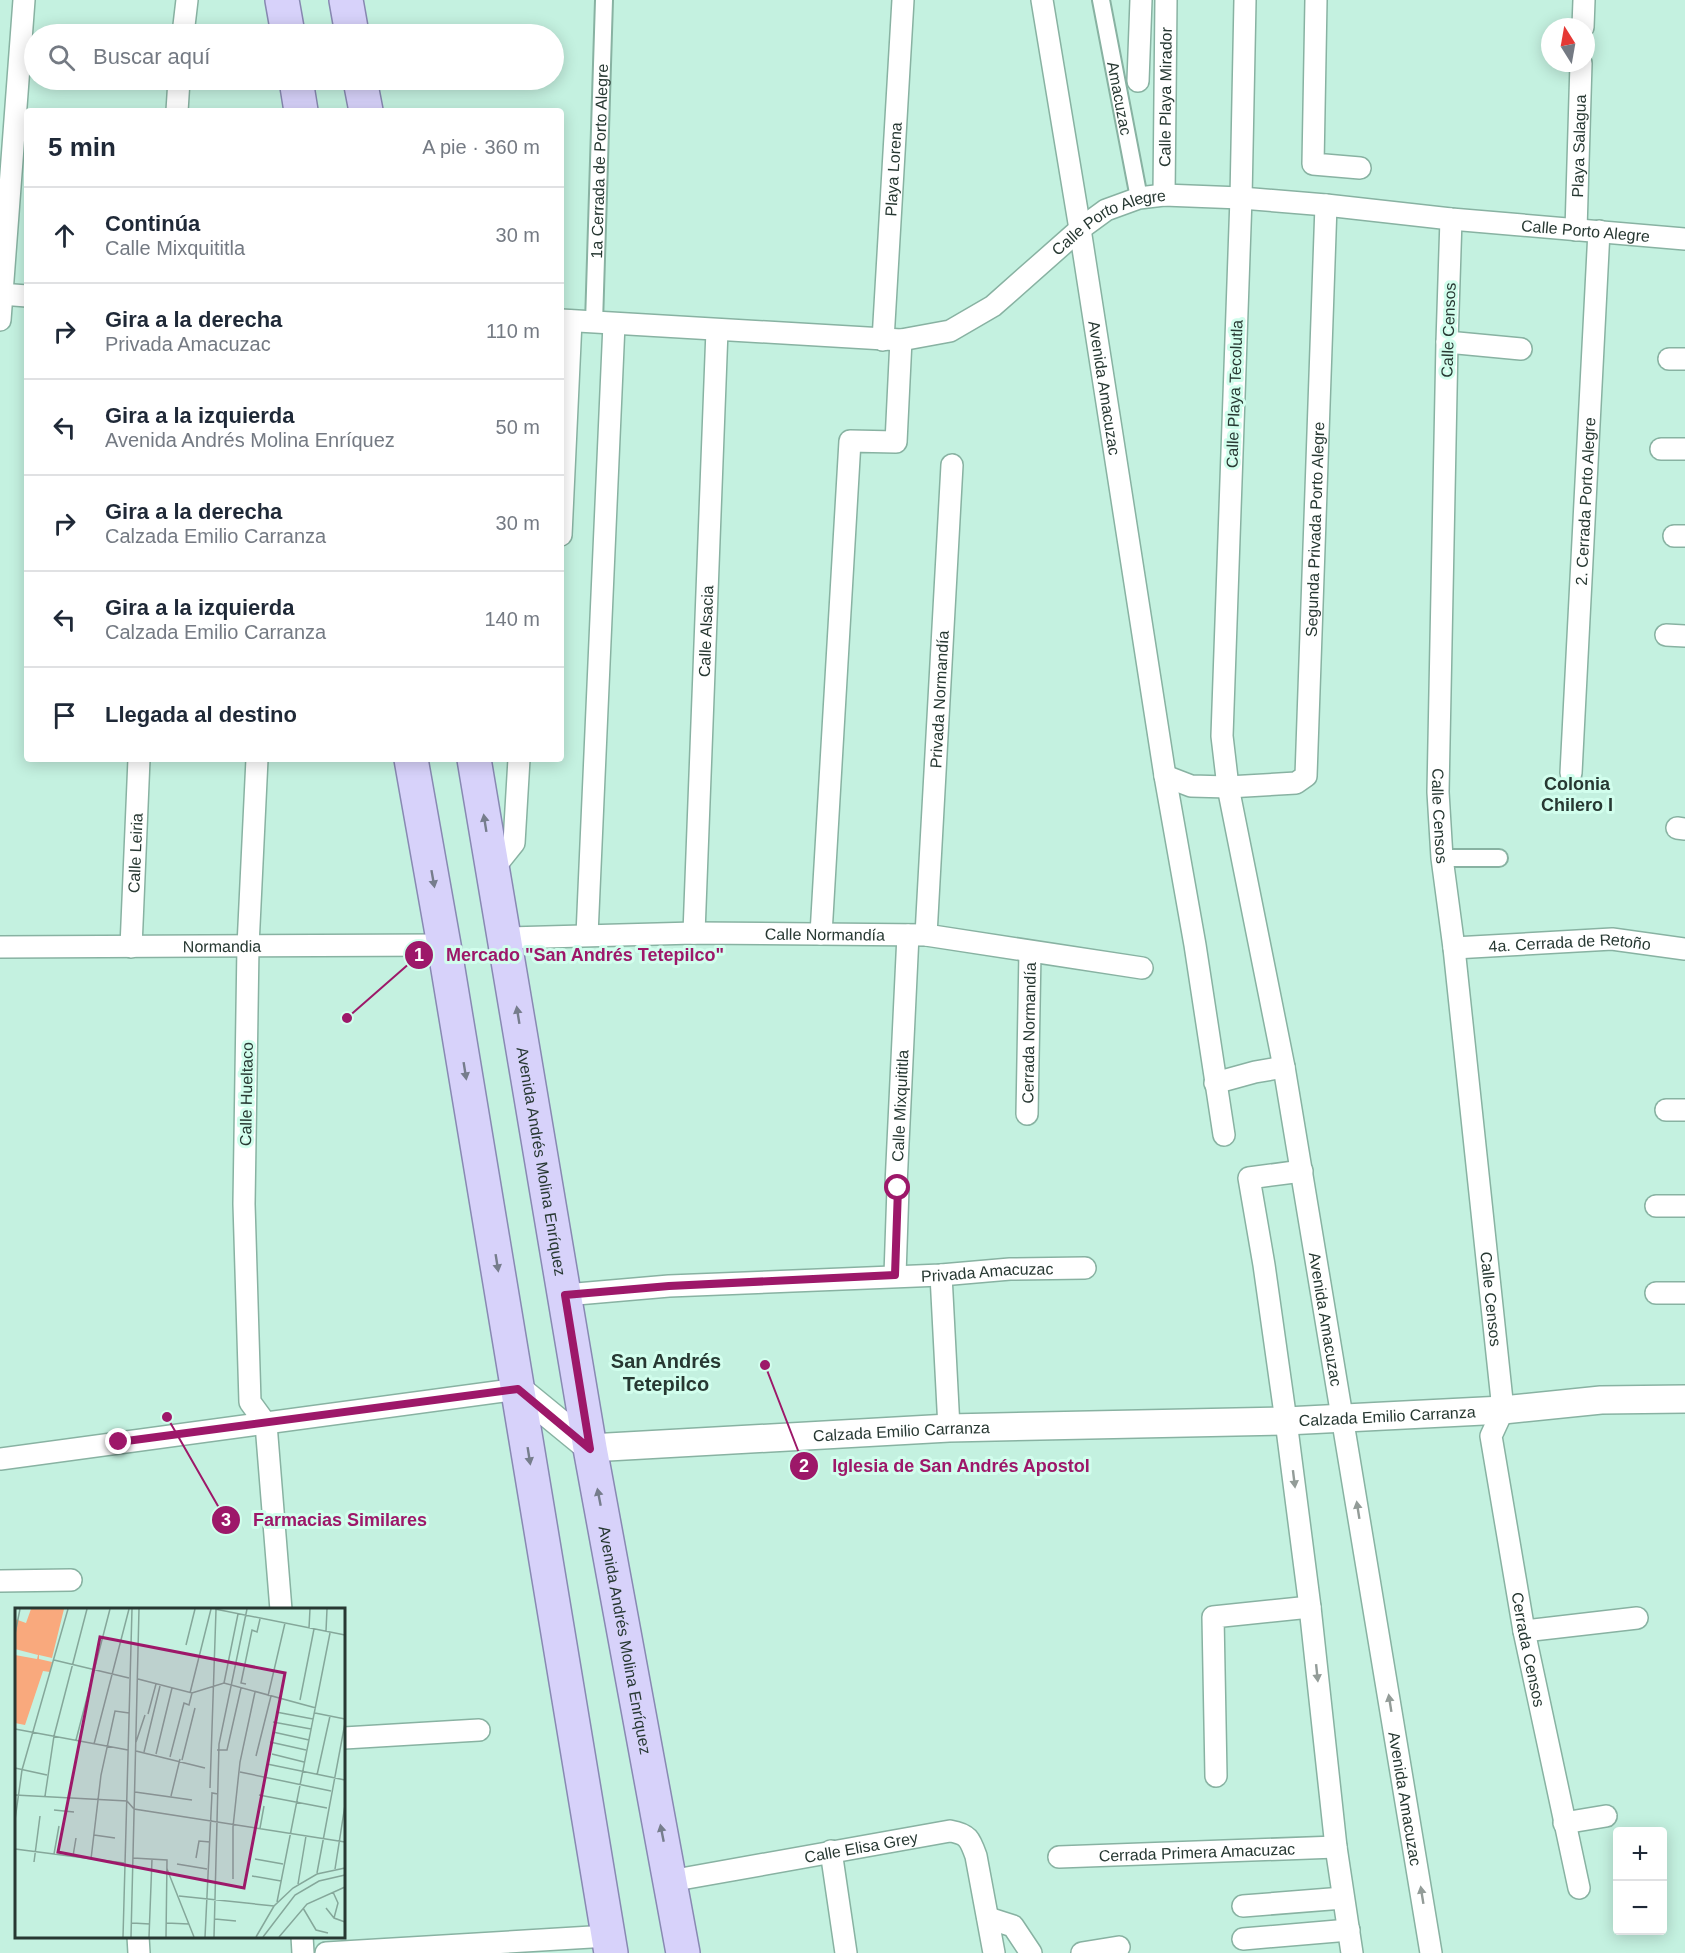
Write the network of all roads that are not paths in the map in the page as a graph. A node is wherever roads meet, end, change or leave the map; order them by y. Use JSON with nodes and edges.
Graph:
{"nodes":[{"id":1,"x":24,"y":0,"type":"edge"},
{"id":2,"x":187,"y":0,"type":"edge"},
{"id":3,"x":282,"y":0,"type":"edge"},
{"id":4,"x":346,"y":0,"type":"edge"},
{"id":5,"x":604,"y":0,"type":"edge"},
{"id":6,"x":903,"y":0,"type":"edge"},
{"id":7,"x":1042,"y":0,"type":"edge"},
{"id":8,"x":1101,"y":0,"type":"edge"},
{"id":9,"x":1142,"y":0,"type":"edge"},
{"id":10,"x":1166,"y":0,"type":"edge"},
{"id":11,"x":1245,"y":0,"type":"edge"},
{"id":12,"x":1316,"y":0,"type":"edge"},
{"id":13,"x":1584,"y":0,"type":"edge"},
{"id":14,"x":1583,"y":18,"type":"edge"},
{"id":15,"x":184,"y":24,"type":"edge"},
{"id":16,"x":286,"y":24,"type":"edge"},
{"id":17,"x":350,"y":24,"type":"edge"},
{"id":18,"x":1581,"y":72,"type":"edge"},
{"id":19,"x":1138,"y":81,"type":"dead end"},
{"id":20,"x":178,"y":90,"type":"edge"},
{"id":21,"x":298,"y":90,"type":"edge"},
{"id":22,"x":362,"y":90,"type":"edge"},
{"id":23,"x":177,"y":108,"type":"edge"},
{"id":24,"x":301,"y":108,"type":"edge"},
{"id":25,"x":365,"y":108,"type":"edge"},
{"id":26,"x":1360,"y":168,"type":"dead end"},
{"id":27,"x":1164,"y":195,"type":"junction"},
{"id":28,"x":1139,"y":198,"type":"junction"},
{"id":29,"x":1241,"y":198,"type":"junction"},
{"id":30,"x":1326,"y":205,"type":"junction"},
{"id":31,"x":1451,"y":219,"type":"junction"},
{"id":32,"x":1080,"y":229,"type":"junction"},
{"id":33,"x":1576,"y":230,"type":"junction"},
{"id":34,"x":1599,"y":231,"type":"junction"},
{"id":35,"x":1685,"y":239,"type":"edge"},
{"id":36,"x":1,"y":294,"type":"edge"},
{"id":37,"x":24,"y":296,"type":"edge"},
{"id":38,"x":0,"y":320,"type":"edge"},
{"id":39,"x":566,"y":321,"type":"edge"},
{"id":40,"x":604,"y":323,"type":"junction"},
{"id":41,"x":717,"y":330,"type":"junction"},
{"id":42,"x":892,"y":340,"type":"junction"},
{"id":43,"x":1447,"y":342,"type":"junction"},
{"id":44,"x":1521,"y":349,"type":"dead end"},
{"id":45,"x":564,"y":407,"type":"edge"},
{"id":46,"x":1661,"y":449,"type":"dead end"},
{"id":47,"x":1685,"y":449,"type":"edge"},
{"id":48,"x":952,"y":465,"type":"dead end"},
{"id":49,"x":139,"y":762,"type":"edge"},
{"id":50,"x":257,"y":762,"type":"edge"},
{"id":51,"x":412,"y":762,"type":"edge"},
{"id":52,"x":475,"y":762,"type":"edge"},
{"id":53,"x":519,"y":762,"type":"edge"},
{"id":54,"x":1571,"y":774,"type":"dead end"},
{"id":55,"x":1165,"y":776,"type":"junction"},
{"id":56,"x":1228,"y":787,"type":"junction"},
{"id":57,"x":1442,"y":858,"type":"junction"},
{"id":58,"x":1499,"y":858,"type":"dead end"},
{"id":59,"x":493,"y":869,"type":"junction"},
{"id":60,"x":694,"y":933,"type":"junction"},
{"id":61,"x":821,"y":934,"type":"junction"},
{"id":62,"x":587,"y":935,"type":"junction"},
{"id":63,"x":917,"y":935,"type":"junction"},
{"id":64,"x":505,"y":938,"type":"junction"},
{"id":65,"x":444,"y":945,"type":"junction"},
{"id":66,"x":248,"y":946,"type":"junction"},
{"id":67,"x":0,"y":947,"type":"edge"},
{"id":68,"x":131,"y":947,"type":"junction"},
{"id":69,"x":1454,"y":948,"type":"junction"},
{"id":70,"x":1685,"y":949,"type":"edge"},
{"id":71,"x":1030,"y":952,"type":"junction"},
{"id":72,"x":1142,"y":968,"type":"dead end"},
{"id":73,"x":1284,"y":1067,"type":"junction"},
{"id":74,"x":1215,"y":1083,"type":"junction"},
{"id":75,"x":1027,"y":1114,"type":"dead end"},
{"id":76,"x":1224,"y":1135,"type":"dead end"},
{"id":77,"x":1302,"y":1171,"type":"junction"},
{"id":78,"x":1656,"y":1206,"type":"dead end"},
{"id":79,"x":1685,"y":1206,"type":"edge"},
{"id":80,"x":1085,"y":1268,"type":"dead end"},
{"id":81,"x":895,"y":1275,"type":"junction"},
{"id":82,"x":941,"y":1275,"type":"junction"},
{"id":83,"x":1656,"y":1293,"type":"dead end"},
{"id":84,"x":1685,"y":1293,"type":"edge"},
{"id":85,"x":565,"y":1295,"type":"junction"},
{"id":86,"x":518,"y":1389,"type":"junction"},
{"id":87,"x":1685,"y":1399,"type":"edge"},
{"id":88,"x":1503,"y":1410,"type":"junction"},
{"id":89,"x":1343,"y":1417,"type":"junction"},
{"id":90,"x":1286,"y":1421,"type":"junction"},
{"id":91,"x":266,"y":1424,"type":"junction"},
{"id":92,"x":949,"y":1428,"type":"junction"},
{"id":93,"x":590,"y":1449,"type":"junction"},
{"id":94,"x":0,"y":1459,"type":"edge"},
{"id":95,"x":71,"y":1580,"type":"dead end"},
{"id":96,"x":0,"y":1581,"type":"edge"},
{"id":97,"x":1310,"y":1607,"type":"junction"},
{"id":98,"x":281,"y":1608,"type":"edge"},
{"id":99,"x":1637,"y":1618,"type":"dead end"},
{"id":100,"x":1524,"y":1631,"type":"junction"},
{"id":101,"x":479,"y":1730,"type":"dead end"},
{"id":102,"x":345,"y":1738,"type":"edge"},
{"id":103,"x":1216,"y":1776,"type":"dead end"},
{"id":104,"x":1606,"y":1816,"type":"dead end"},
{"id":105,"x":1564,"y":1823,"type":"junction"},
{"id":106,"x":1336,"y":1847,"type":"junction"},
{"id":107,"x":831,"y":1851,"type":"junction"},
{"id":108,"x":1059,"y":1857,"type":"dead end"},
{"id":109,"x":670,"y":1881,"type":"junction"},
{"id":110,"x":1579,"y":1888,"type":"dead end"},
{"id":111,"x":1344,"y":1898,"type":"junction"},
{"id":112,"x":1243,"y":1906,"type":"dead end"},
{"id":113,"x":988,"y":1918,"type":"junction"},
{"id":114,"x":1349,"y":1930,"type":"junction"},
{"id":115,"x":302,"y":1938,"type":"edge"},
{"id":116,"x":1243,"y":1939,"type":"dead end"},
{"id":117,"x":610,"y":1945,"type":"edge"},
{"id":118,"x":1119,"y":1947,"type":"dead end"},
{"id":119,"x":303,"y":1953,"type":"edge"},
{"id":120,"x":326,"y":1953,"type":"edge"},
{"id":121,"x":682,"y":1953,"type":"edge"},
{"id":122,"x":846,"y":1953,"type":"edge"},
{"id":123,"x":994,"y":1953,"type":"edge"},
{"id":124,"x":1031,"y":1953,"type":"edge"},
{"id":125,"x":1082,"y":1953,"type":"edge"},
{"id":126,"x":1353,"y":1953,"type":"edge"},
{"id":127,"x":1431,"y":1953,"type":"edge"}],
"edges":[{"from":1,"to":36,"type":"street"},
{"from":2,"to":15,"type":"street"},
{"from":3,"to":16,"type":"main road"},
{"from":4,"to":17,"type":"main road"},
{"from":5,"to":40,"type":"street","name":"1a Cerrada de Porto Alegre"},
{"from":6,"to":42,"type":"street","name":"Playa Lorena"},
{"from":7,"to":32,"type":"street","name":"Avenida Amacuzac"},
{"from":8,"to":28,"type":"street","name":"Amacuzac"},
{"from":9,"to":19,"type":"street"},
{"from":10,"to":27,"type":"street","name":"Calle Playa Mirador"},
{"from":11,"to":29,"type":"street","name":"Calle Playa Tecolutla"},
{"from":12,"to":26,"type":"street"},
{"from":13,"to":14,"type":"street"},
{"from":18,"to":33,"type":"street","name":"Playa Salagua"},
{"from":20,"to":23,"type":"street"},
{"from":21,"to":24,"type":"main road"},
{"from":22,"to":25,"type":"main road"},
{"from":27,"to":28,"type":"street","name":"Calle Porto Alegre"},
{"from":27,"to":29,"type":"street","name":"Calle Porto Alegre"},
{"from":28,"to":32,"type":"street","name":"Calle Porto Alegre"},
{"from":29,"to":30,"type":"street","name":"Calle Porto Alegre"},
{"from":29,"to":56,"type":"street","name":"Calle Playa Tecolutla"},
{"from":30,"to":31,"type":"street","name":"Calle Porto Alegre"},
{"from":30,"to":56,"type":"street","name":"Segunda Privada Porto Alegre"},
{"from":31,"to":33,"type":"street","name":"Calle Porto Alegre"},
{"from":31,"to":43,"type":"street","name":"Calle Censos"},
{"from":32,"to":42,"type":"street","name":"Calle Porto Alegre"},
{"from":32,"to":55,"type":"street","name":"Avenida Amacuzac"},
{"from":33,"to":34,"type":"street","name":"Calle Porto Alegre"},
{"from":34,"to":35,"type":"street","name":"Calle Porto Alegre"},
{"from":34,"to":54,"type":"street","name":"2. Cerrada Porto Alegre"},
{"from":36,"to":37,"type":"street"},
{"from":36,"to":38,"type":"street"},
{"from":39,"to":40,"type":"street","name":"Calle Porto Alegre"},
{"from":39,"to":45,"type":"street"},
{"from":40,"to":41,"type":"street","name":"Calle Porto Alegre"},
{"from":40,"to":62,"type":"street"},
{"from":41,"to":42,"type":"street","name":"Calle Porto Alegre"},
{"from":41,"to":60,"type":"street","name":"Calle Alsacia"},
{"from":42,"to":61,"type":"street","name":"Playa Lorena"},
{"from":43,"to":44,"type":"street"},
{"from":43,"to":57,"type":"street","name":"Calle Censos"},
{"from":46,"to":47,"type":"street"},
{"from":48,"to":63,"type":"street","name":"Privada Normandía"},
{"from":49,"to":68,"type":"street","name":"Calle Leiria"},
{"from":50,"to":66,"type":"street","name":"Calle Hueltaco"},
{"from":51,"to":65,"type":"main road","one_way":true},
{"from":59,"to":52,"type":"main road","name":"Avenida Andrés Molina Enríquez","one_way":true},
{"from":53,"to":59,"type":"street"},
{"from":55,"to":56,"type":"street"},
{"from":55,"to":74,"type":"street","name":"Avenida Amacuzac"},
{"from":56,"to":73,"type":"street","name":"Avenida Amacuzac"},
{"from":57,"to":58,"type":"street"},
{"from":57,"to":69,"type":"street","name":"Calle Censos"},
{"from":59,"to":64,"type":"main road","name":"Avenida Andrés Molina Enríquez"},
{"from":60,"to":61,"type":"street","name":"Calle Normandía"},
{"from":60,"to":62,"type":"street","name":"Calle Normandía"},
{"from":61,"to":63,"type":"street","name":"Calle Normandía"},
{"from":62,"to":64,"type":"street","name":"Calle Normandía"},
{"from":63,"to":71,"type":"street","name":"Calle Normandía"},
{"from":63,"to":81,"type":"street","name":"Calle Mixquititla"},
{"from":85,"to":64,"type":"main road","name":"Avenida Andrés Molina Enríquez","one_way":true},
{"from":65,"to":66,"type":"street","name":"Normandia"},
{"from":65,"to":86,"type":"main road","one_way":true},
{"from":66,"to":68,"type":"street","name":"Normandia"},
{"from":66,"to":91,"type":"street","name":"Calle Hueltaco"},
{"from":67,"to":68,"type":"street","name":"Normandia"},
{"from":69,"to":70,"type":"street","name":"4a. Cerrada de Retoño"},
{"from":69,"to":88,"type":"street","name":"Calle Censos"},
{"from":71,"to":72,"type":"street","name":"Calle Normandía"},
{"from":71,"to":75,"type":"street","name":"Cerrada Normandía"},
{"from":73,"to":74,"type":"street"},
{"from":73,"to":77,"type":"street","name":"Avenida Amacuzac"},
{"from":74,"to":76,"type":"street","name":"Avenida Amacuzac"},
{"from":77,"to":89,"type":"street","name":"Avenida Amacuzac"},
{"from":77,"to":90,"type":"street"},
{"from":78,"to":79,"type":"street"},
{"from":80,"to":82,"type":"street","name":"Privada Amacuzac"},
{"from":81,"to":82,"type":"street","name":"Privada Amacuzac"},
{"from":81,"to":85,"type":"street","name":"Privada Amacuzac"},
{"from":82,"to":92,"type":"street"},
{"from":83,"to":84,"type":"street"},
{"from":85,"to":93,"type":"main road","name":"Avenida Andrés Molina Enríquez"},
{"from":86,"to":91,"type":"street"},
{"from":86,"to":93,"type":"street"},
{"from":86,"to":117,"type":"main road","one_way":true},
{"from":87,"to":88,"type":"street","name":"Calzada Emilio Carranza"},
{"from":88,"to":89,"type":"street","name":"Calzada Emilio Carranza"},
{"from":88,"to":100,"type":"street","name":"Cerrada Censos"},
{"from":89,"to":90,"type":"street","name":"Calzada Emilio Carranza"},
{"from":127,"to":89,"type":"street","name":"Avenida Amacuzac","one_way":true},
{"from":90,"to":92,"type":"street","name":"Calzada Emilio Carranza"},
{"from":90,"to":97,"type":"street","one_way":true},
{"from":91,"to":94,"type":"street"},
{"from":91,"to":98,"type":"street"},
{"from":92,"to":93,"type":"street","name":"Calzada Emilio Carranza"},
{"from":109,"to":93,"type":"main road","name":"Avenida Andrés Molina Enríquez","one_way":true},
{"from":95,"to":96,"type":"street"},
{"from":97,"to":103,"type":"street"},
{"from":97,"to":106,"type":"street","one_way":true},
{"from":99,"to":100,"type":"street"},
{"from":100,"to":105,"type":"street","name":"Cerrada Censos"},
{"from":101,"to":102,"type":"street"},
{"from":104,"to":105,"type":"street"},
{"from":105,"to":110,"type":"street","name":"Cerrada Censos"},
{"from":106,"to":108,"type":"street","name":"Cerrada Primera Amacuzac"},
{"from":106,"to":111,"type":"street"},
{"from":107,"to":109,"type":"street","name":"Calle Elisa Grey"},
{"from":107,"to":113,"type":"street","name":"Calle Elisa Grey"},
{"from":107,"to":122,"type":"street"},
{"from":109,"to":121,"type":"main road","name":"Avenida Andrés Molina Enríquez"},
{"from":111,"to":112,"type":"street"},
{"from":111,"to":114,"type":"street"},
{"from":113,"to":123,"type":"street"},
{"from":113,"to":124,"type":"street"},
{"from":114,"to":116,"type":"street"},
{"from":114,"to":126,"type":"street"},
{"from":115,"to":119,"type":"street"},
{"from":117,"to":120,"type":"street"},
{"from":118,"to":125,"type":"street"}]}
